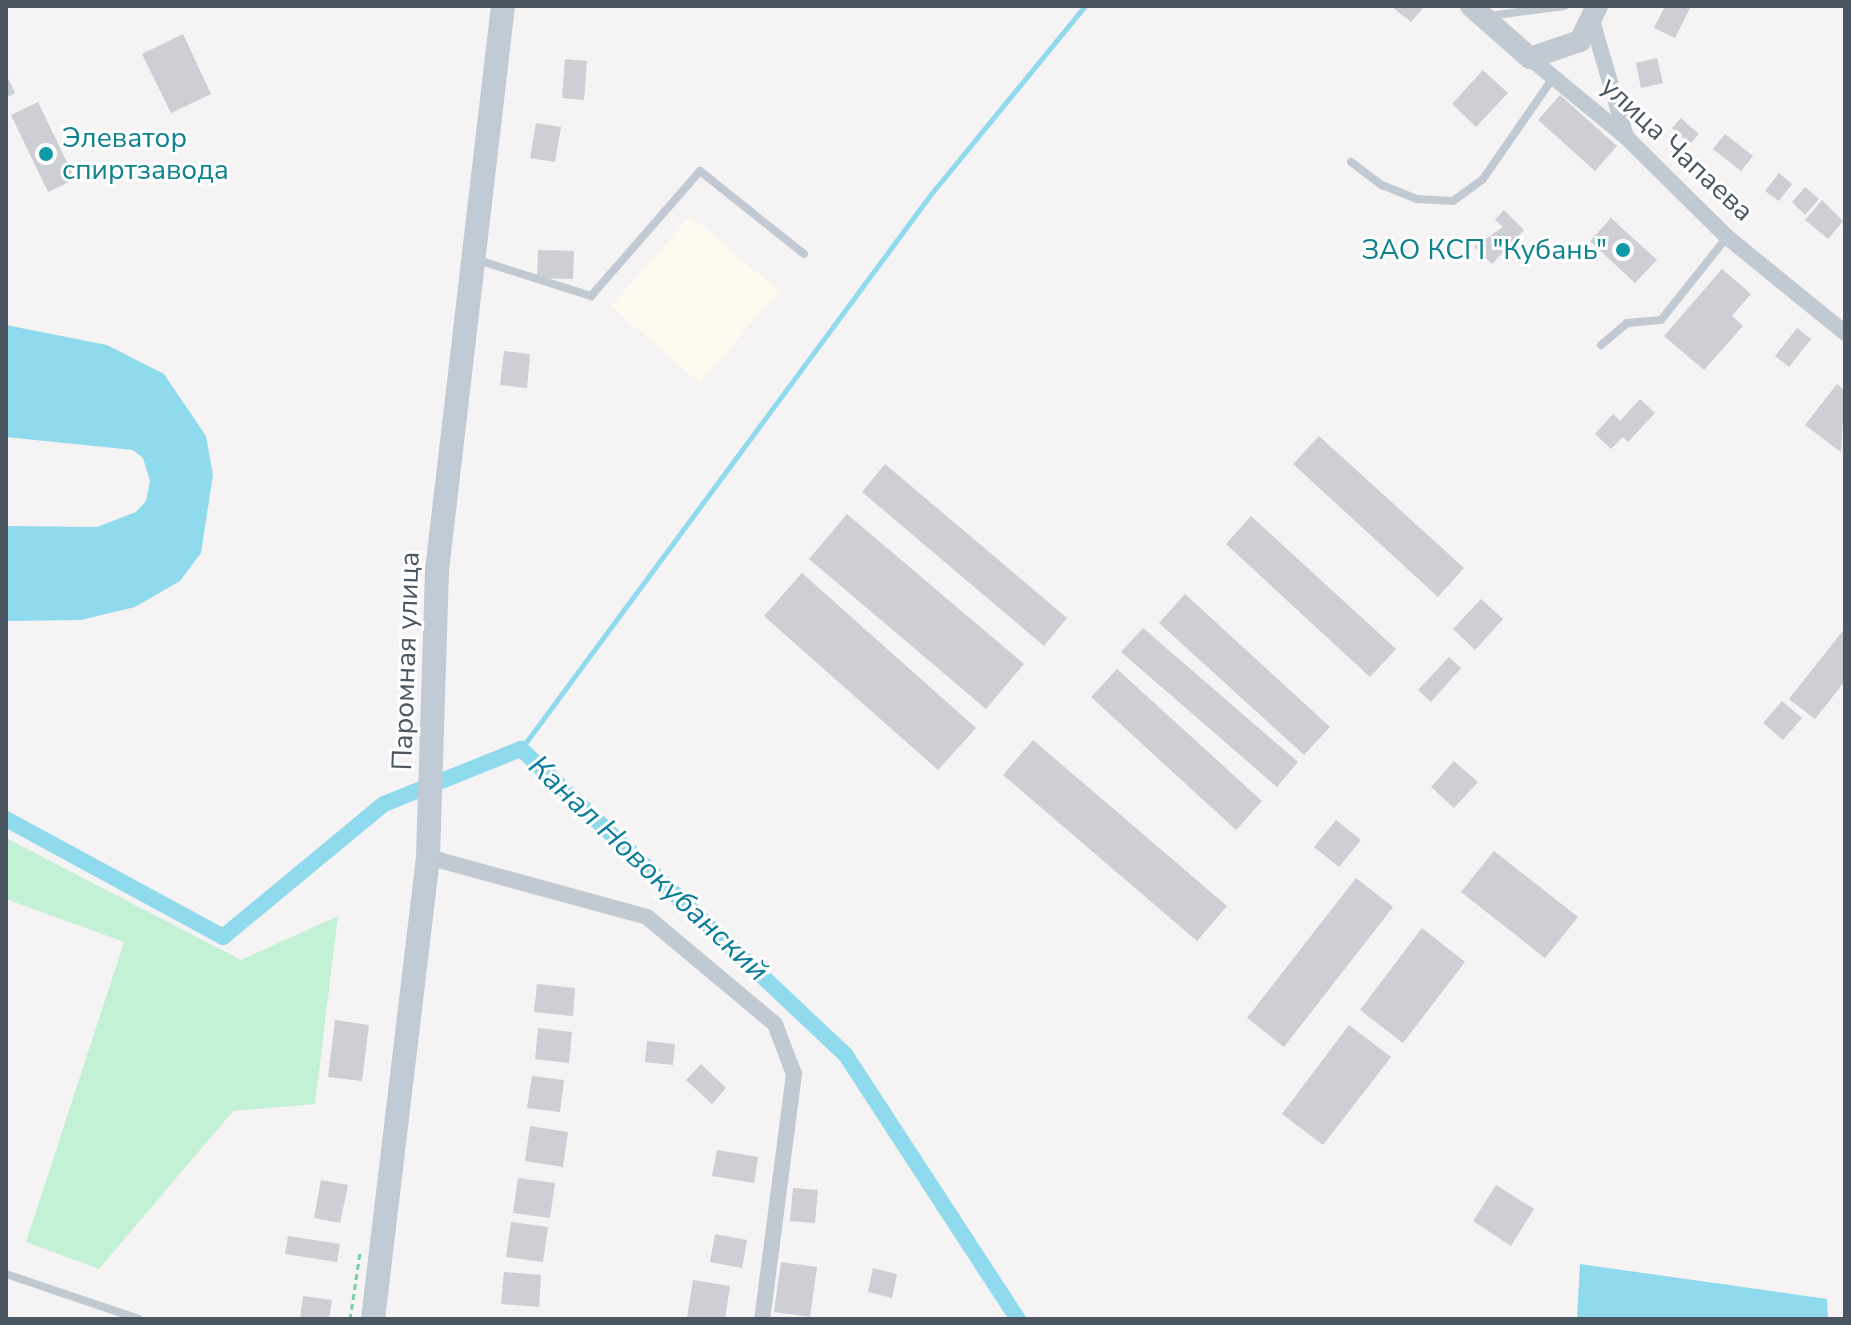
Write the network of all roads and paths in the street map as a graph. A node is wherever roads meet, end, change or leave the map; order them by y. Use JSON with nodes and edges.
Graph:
{"nodes":[{"id":1,"x":503,"y":6,"type":"edge"},
{"id":2,"x":1564,"y":6,"type":"edge"},
{"id":3,"x":1477,"y":12,"type":"edge"},
{"id":4,"x":1594,"y":12,"type":"edge"},
{"id":5,"x":1530,"y":58,"type":"junction"},
{"id":6,"x":1554,"y":77,"type":"junction"},
{"id":7,"x":1626,"y":137,"type":"junction"},
{"id":8,"x":1351,"y":162,"type":"dead end"},
{"id":9,"x":1727,"y":237,"type":"junction"},
{"id":10,"x":804,"y":254,"type":"dead end"},
{"id":11,"x":474,"y":259,"type":"junction"},
{"id":12,"x":1845,"y":333,"type":"edge"},
{"id":13,"x":1601,"y":345,"type":"dead end"},
{"id":14,"x":428,"y":847,"type":"junction"},
{"id":15,"x":6,"y":1274,"type":"edge"},
{"id":16,"x":139,"y":1319,"type":"edge"},
{"id":17,"x":373,"y":1319,"type":"edge"},
{"id":18,"x":762,"y":1319,"type":"edge"}],
"edges":[{"from":1,"to":11,"type":"main road","name":"Паромная улица"},
{"from":2,"to":3,"type":"lane"},
{"from":3,"to":5,"type":"street","name":"улица Чапаева"},
{"from":4,"to":5,"type":"street"},
{"from":4,"to":7,"type":"street"},
{"from":5,"to":6,"type":"street","name":"улица Чапаева"},
{"from":6,"to":7,"type":"street","name":"улица Чапаева"},
{"from":6,"to":8,"type":"lane"},
{"from":7,"to":9,"type":"street","name":"улица Чапаева"},
{"from":9,"to":12,"type":"street","name":"улица Чапаева"},
{"from":9,"to":13,"type":"lane"},
{"from":10,"to":11,"type":"lane"},
{"from":11,"to":14,"type":"main road","name":"Паромная улица"},
{"from":14,"to":17,"type":"main road","name":"Паромная улица"},
{"from":14,"to":18,"type":"street"},
{"from":15,"to":16,"type":"lane"}]}
